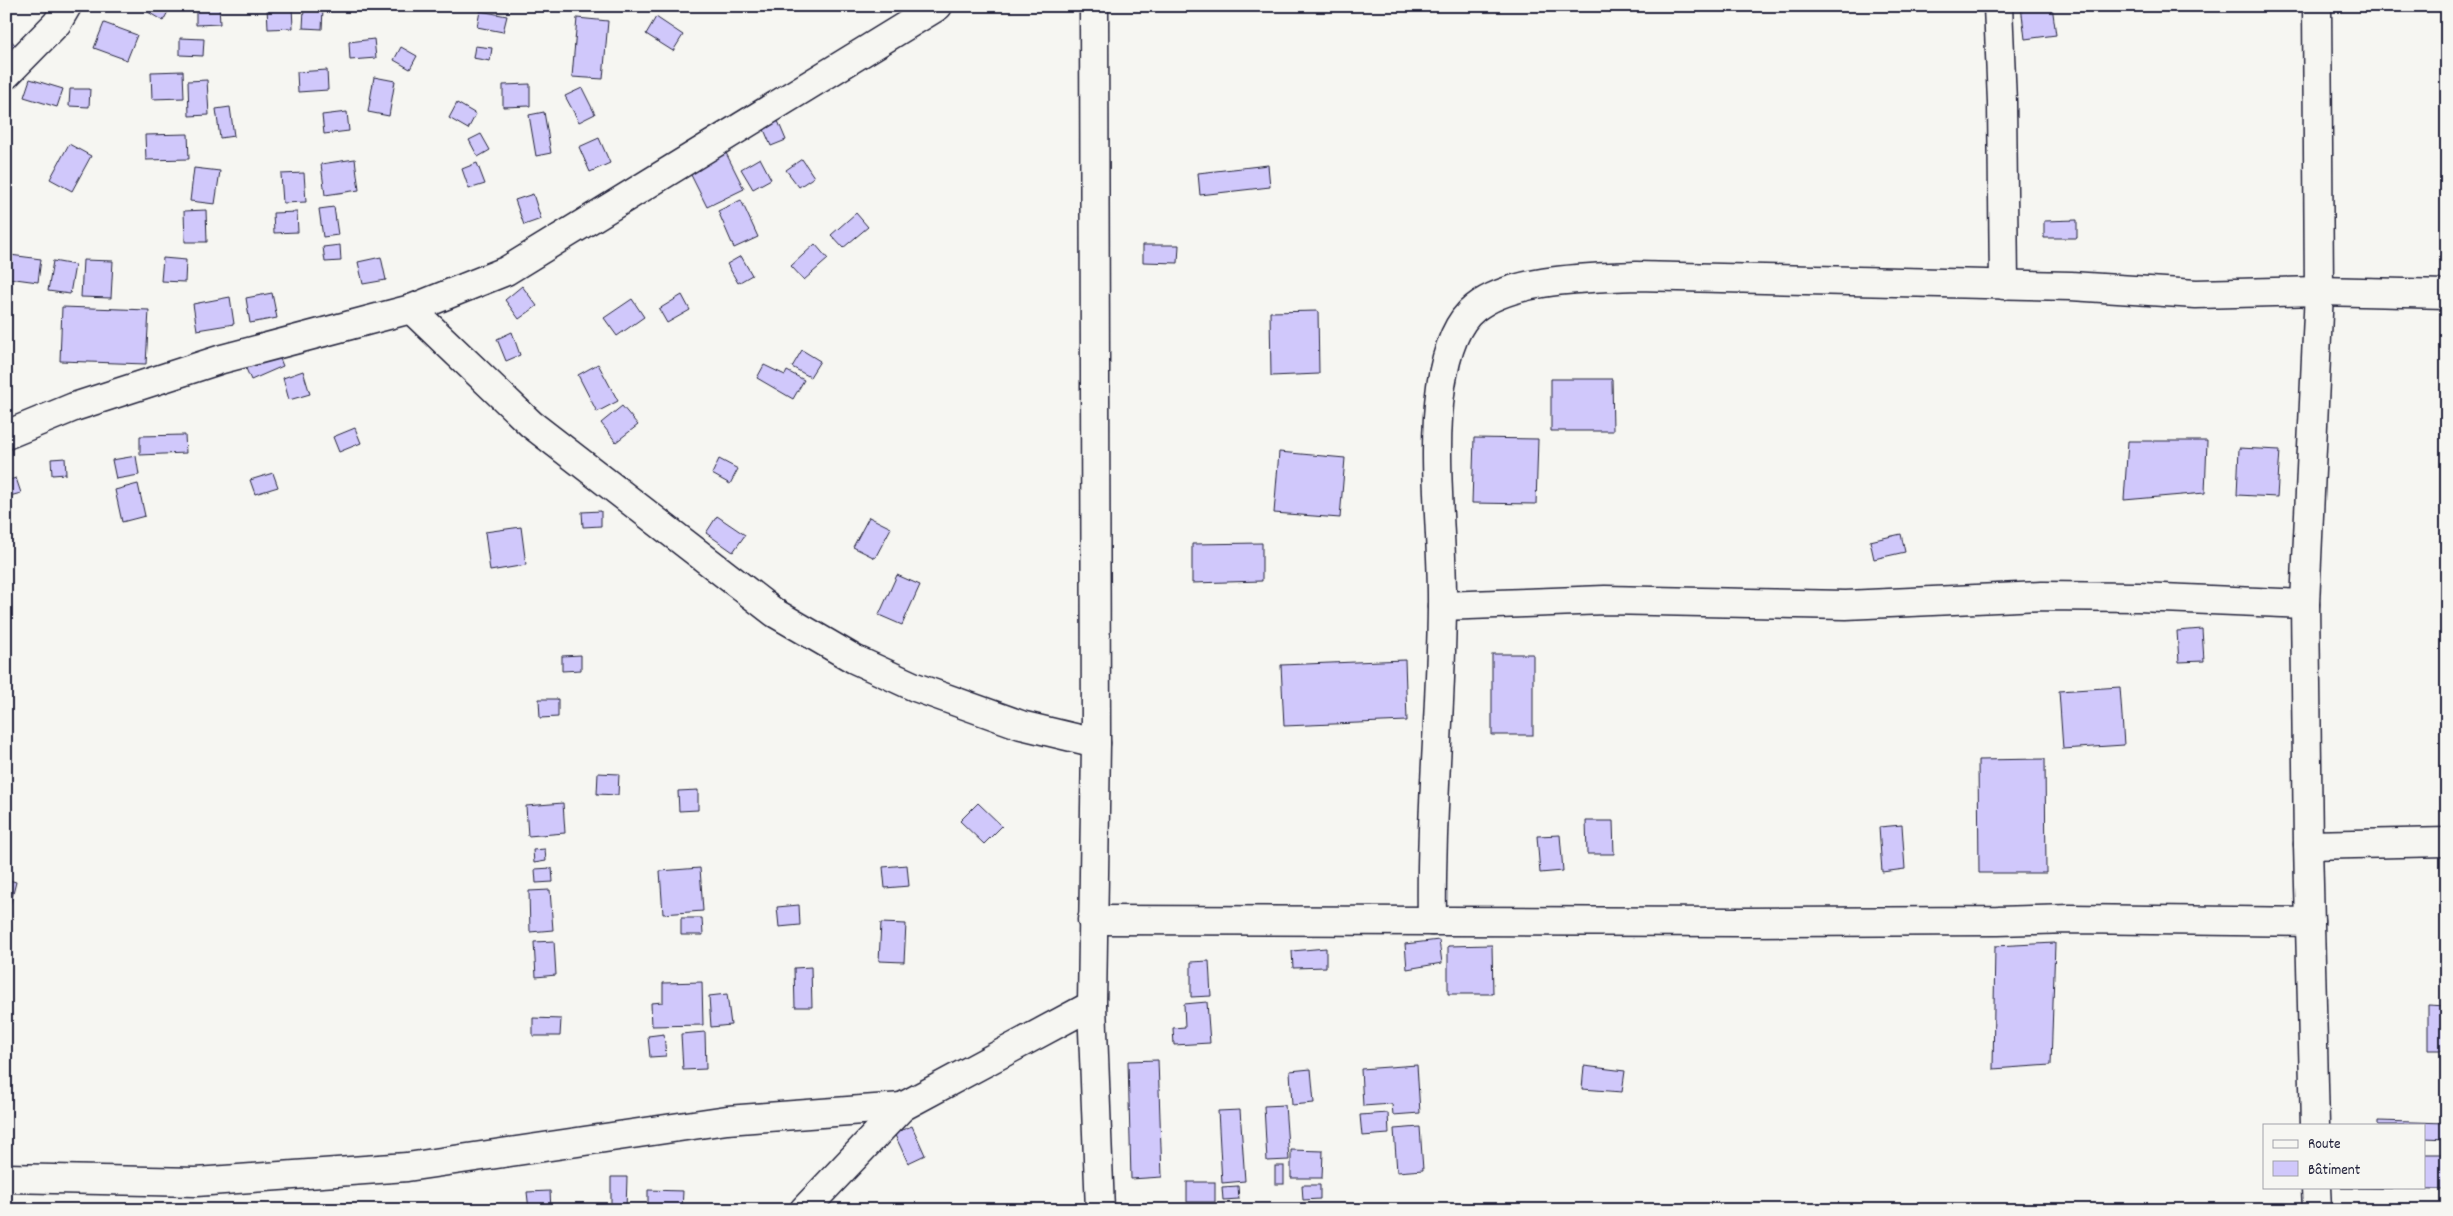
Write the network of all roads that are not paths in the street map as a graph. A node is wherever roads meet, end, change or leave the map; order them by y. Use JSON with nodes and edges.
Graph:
{"nodes":[{"id":1,"x":67,"y":6,"type":"edge"},
{"id":2,"x":938,"y":6,"type":"edge"},
{"id":3,"x":1094,"y":6,"type":"edge"},
{"id":4,"x":1998,"y":6,"type":"edge"},
{"id":5,"x":2317,"y":6,"type":"edge"},
{"id":6,"x":6,"y":75,"type":"edge"},
{"id":7,"x":2004,"y":285,"type":"junction"},
{"id":8,"x":2320,"y":291,"type":"junction"},
{"id":9,"x":2447,"y":294,"type":"edge"},
{"id":10,"x":411,"y":309,"type":"junction"},
{"id":11,"x":6,"y":435,"type":"edge"},
{"id":12,"x":2305,"y":604,"type":"junction"},
{"id":13,"x":1442,"y":606,"type":"junction"},
{"id":14,"x":1096,"y":744,"type":"junction"},
{"id":15,"x":2447,"y":842,"type":"edge"},
{"id":16,"x":2308,"y":845,"type":"junction"},
{"id":17,"x":1092,"y":920,"type":"junction"},
{"id":18,"x":1432,"y":921,"type":"junction"},
{"id":19,"x":2310,"y":922,"type":"junction"},
{"id":20,"x":1092,"y":1005,"type":"junction"},
{"id":21,"x":902,"y":1107,"type":"junction"},
{"id":22,"x":2315,"y":1124,"type":"edge"},
{"id":23,"x":6,"y":1178,"type":"edge"},
{"id":24,"x":2316,"y":1188,"type":"edge"},
{"id":25,"x":804,"y":1210,"type":"edge"},
{"id":26,"x":1100,"y":1210,"type":"edge"},
{"id":27,"x":2317,"y":1210,"type":"edge"}],
"edges":[{"from":1,"to":6,"type":"street"},
{"from":2,"to":10,"type":"street"},
{"from":3,"to":14,"type":"street"},
{"from":4,"to":7,"type":"street"},
{"from":5,"to":8,"type":"street"},
{"from":7,"to":8,"type":"street"},
{"from":7,"to":13,"type":"street"},
{"from":8,"to":9,"type":"street"},
{"from":8,"to":12,"type":"street"},
{"from":10,"to":11,"type":"street"},
{"from":10,"to":14,"type":"street"},
{"from":12,"to":13,"type":"street"},
{"from":12,"to":16,"type":"street"},
{"from":13,"to":18,"type":"street"},
{"from":14,"to":17,"type":"street"},
{"from":15,"to":16,"type":"street"},
{"from":16,"to":19,"type":"street"},
{"from":17,"to":18,"type":"street"},
{"from":17,"to":20,"type":"street"},
{"from":18,"to":19,"type":"street"},
{"from":19,"to":22,"type":"street"},
{"from":20,"to":21,"type":"street"},
{"from":20,"to":26,"type":"street"},
{"from":21,"to":23,"type":"street"},
{"from":21,"to":25,"type":"street"},
{"from":24,"to":27,"type":"street"}]}
